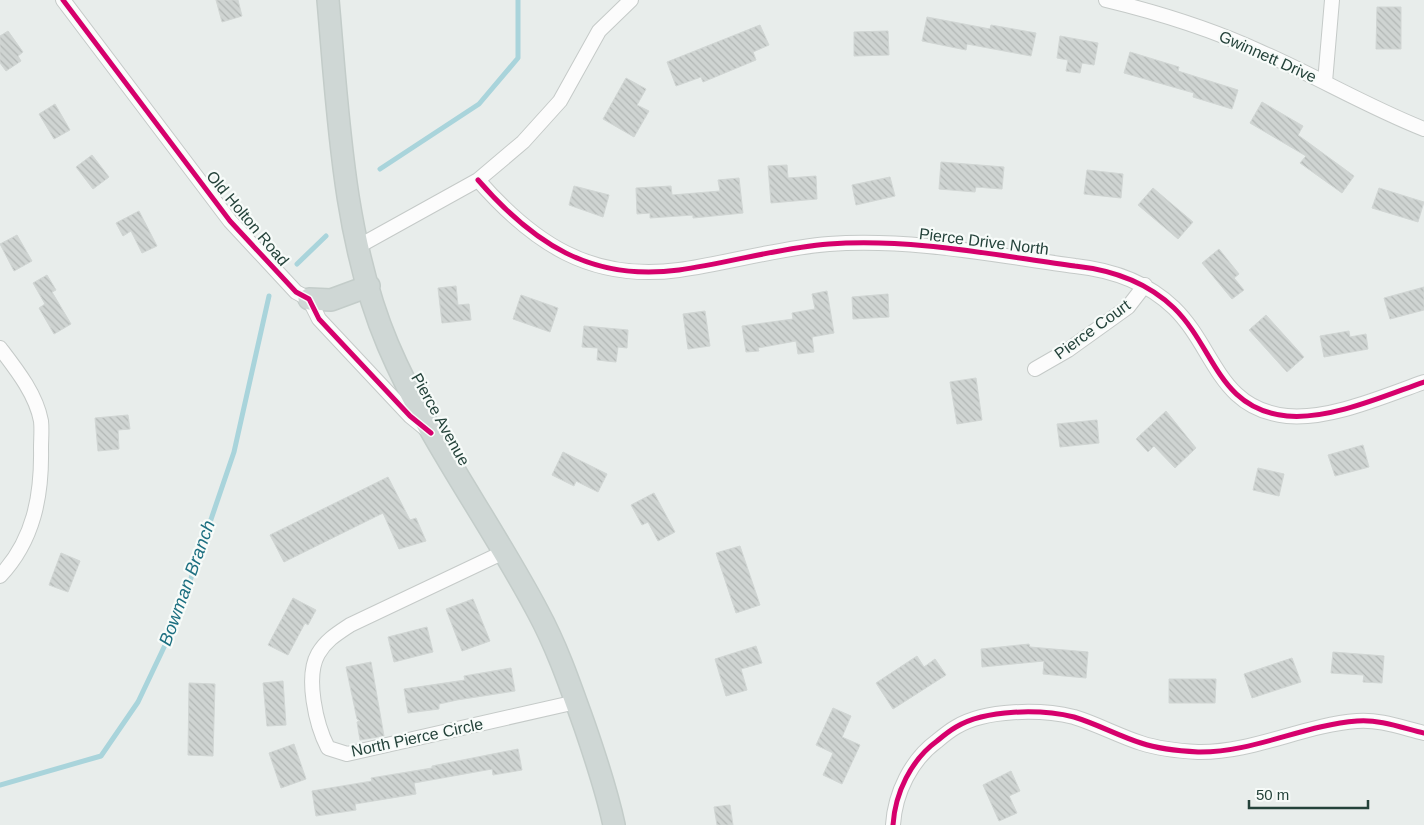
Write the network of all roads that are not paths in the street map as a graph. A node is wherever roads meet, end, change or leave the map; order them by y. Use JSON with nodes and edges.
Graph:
{"nodes":[{"id":1,"x":63,"y":0,"type":"edge"},
{"id":2,"x":328,"y":0,"type":"edge"},
{"id":3,"x":631,"y":0,"type":"edge"},
{"id":4,"x":1106,"y":0,"type":"edge"},
{"id":5,"x":1332,"y":0,"type":"edge"},
{"id":6,"x":1325,"y":82,"type":"junction"},
{"id":7,"x":1424,"y":129,"type":"edge"},
{"id":8,"x":478,"y":180,"type":"junction"},
{"id":9,"x":359,"y":246,"type":"junction"},
{"id":10,"x":1145,"y":285,"type":"junction"},
{"id":11,"x":369,"y":286,"type":"junction"},
{"id":12,"x":309,"y":299,"type":"junction"},
{"id":13,"x":0,"y":348,"type":"edge"},
{"id":14,"x":1035,"y":369,"type":"dead end"},
{"id":15,"x":1424,"y":382,"type":"edge"},
{"id":16,"x":431,"y":433,"type":"junction"},
{"id":17,"x":504,"y":552,"type":"junction"},
{"id":18,"x":0,"y":576,"type":"edge"},
{"id":19,"x":576,"y":702,"type":"junction"},
{"id":20,"x":1424,"y":733,"type":"edge"},
{"id":21,"x":614,"y":825,"type":"edge"},
{"id":22,"x":893,"y":825,"type":"edge"}],
"edges":[{"from":1,"to":12,"type":"street","name":"Old Holton Road"},
{"from":2,"to":9,"type":"main road","name":"Pierce Avenue"},
{"from":3,"to":8,"type":"street"},
{"from":4,"to":6,"type":"street","name":"Gwinnett Drive"},
{"from":5,"to":6,"type":"street"},
{"from":6,"to":7,"type":"street","name":"Gwinnett Drive"},
{"from":8,"to":9,"type":"street"},
{"from":8,"to":10,"type":"street","name":"Pierce Drive North"},
{"from":9,"to":11,"type":"main road","name":"Pierce Avenue"},
{"from":10,"to":14,"type":"street","name":"Pierce Court"},
{"from":10,"to":15,"type":"street","name":"Pierce Drive North"},
{"from":11,"to":12,"type":"main road"},
{"from":11,"to":16,"type":"main road","name":"Pierce Avenue"},
{"from":12,"to":16,"type":"street","name":"Old Holton Road"},
{"from":13,"to":18,"type":"street"},
{"from":16,"to":17,"type":"main road","name":"Pierce Avenue"},
{"from":17,"to":19,"type":"main road","name":"Pierce Avenue"},
{"from":17,"to":19,"type":"street","name":"North Pierce Circle"},
{"from":19,"to":21,"type":"main road","name":"Pierce Avenue"},
{"from":20,"to":22,"type":"street"}]}
